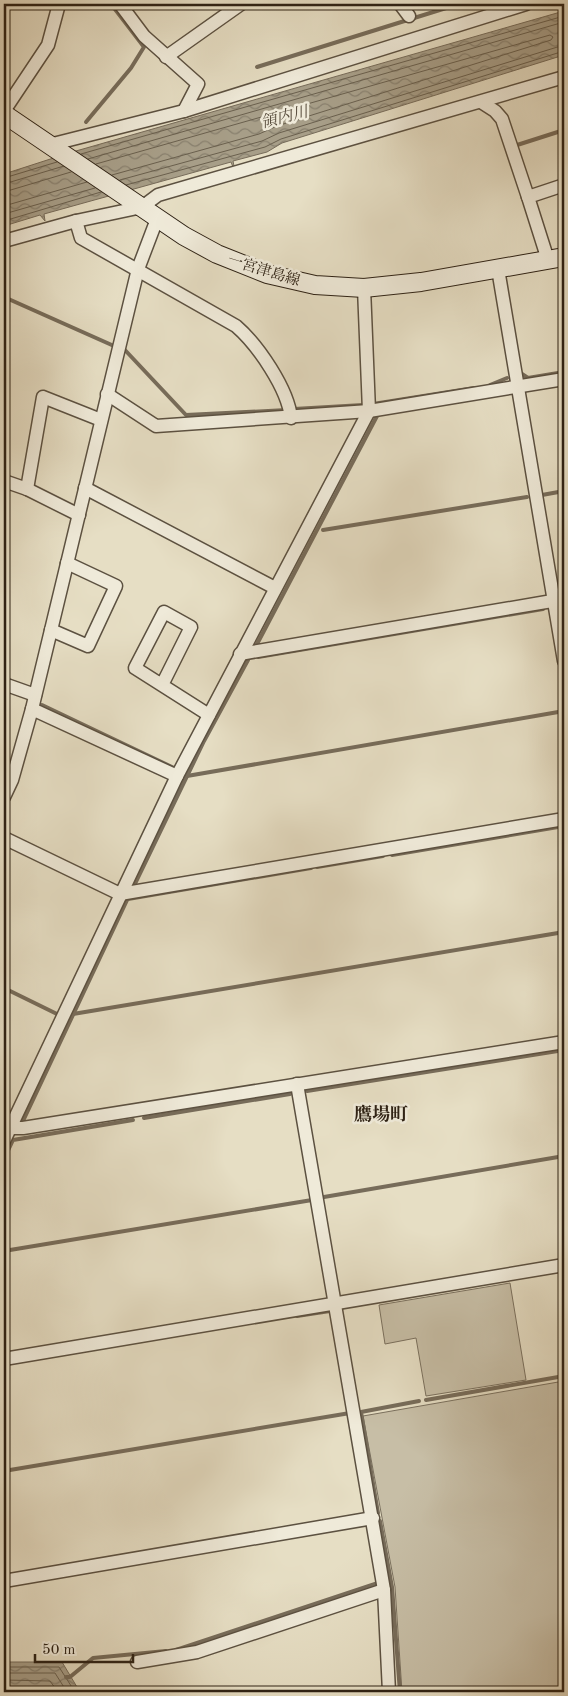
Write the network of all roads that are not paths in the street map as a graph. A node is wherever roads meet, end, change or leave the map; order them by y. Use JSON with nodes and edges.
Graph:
{"nodes":[{"id":1,"x":59,"y":4,"type":"edge"},
{"id":2,"x":120,"y":4,"type":"edge"},
{"id":3,"x":241,"y":4,"type":"edge"},
{"id":4,"x":400,"y":4,"type":"edge"},
{"id":5,"x":526,"y":4,"type":"edge"},
{"id":6,"x":409,"y":16,"type":"dead end"},
{"id":7,"x":166,"y":57,"type":"junction"},
{"id":8,"x":564,"y":77,"type":"edge"},
{"id":9,"x":481,"y":102,"type":"junction"},
{"id":10,"x":184,"y":110,"type":"junction"},
{"id":11,"x":4,"y":113,"type":"edge"},
{"id":12,"x":53,"y":148,"type":"junction"},
{"id":13,"x":564,"y":186,"type":"edge"},
{"id":14,"x":528,"y":197,"type":"junction"},
{"id":15,"x":136,"y":204,"type":"junction"},
{"id":16,"x":157,"y":219,"type":"junction"},
{"id":17,"x":76,"y":222,"type":"junction"},
{"id":18,"x":4,"y":242,"type":"edge"},
{"id":19,"x":556,"y":259,"type":"edge"},
{"id":20,"x":498,"y":268,"type":"junction"},
{"id":21,"x":138,"y":269,"type":"junction"},
{"id":22,"x":364,"y":288,"type":"junction"},
{"id":23,"x":564,"y":379,"type":"edge"},
{"id":24,"x":516,"y":387,"type":"junction"},
{"id":25,"x":107,"y":394,"type":"junction"},
{"id":26,"x":369,"y":411,"type":"junction"},
{"id":27,"x":291,"y":418,"type":"junction"},
{"id":28,"x":101,"y":420,"type":"junction"},
{"id":29,"x":4,"y":481,"type":"edge"},
{"id":30,"x":85,"y":488,"type":"junction"},
{"id":31,"x":27,"y":489,"type":"junction"},
{"id":32,"x":79,"y":515,"type":"junction"},
{"id":33,"x":67,"y":564,"type":"junction"},
{"id":34,"x":275,"y":588,"type":"junction"},
{"id":35,"x":559,"y":600,"type":"edge"},
{"id":36,"x":51,"y":630,"type":"junction"},
{"id":37,"x":240,"y":654,"type":"junction"},
{"id":38,"x":564,"y":661,"type":"edge"},
{"id":39,"x":4,"y":684,"type":"edge"},
{"id":40,"x":162,"y":685,"type":"junction"},
{"id":41,"x":35,"y":695,"type":"junction"},
{"id":42,"x":32,"y":709,"type":"junction"},
{"id":43,"x":209,"y":714,"type":"junction"},
{"id":44,"x":177,"y":776,"type":"junction"},
{"id":45,"x":4,"y":797,"type":"edge"},
{"id":46,"x":564,"y":819,"type":"edge"},
{"id":47,"x":4,"y":838,"type":"edge"},
{"id":48,"x":120,"y":894,"type":"junction"},
{"id":49,"x":564,"y":1042,"type":"edge"},
{"id":50,"x":297,"y":1084,"type":"junction"},
{"id":51,"x":6,"y":1133,"type":"edge"},
{"id":52,"x":564,"y":1265,"type":"edge"},
{"id":53,"x":336,"y":1304,"type":"junction"},
{"id":54,"x":4,"y":1359,"type":"edge"},
{"id":55,"x":373,"y":1518,"type":"junction"},
{"id":56,"x":4,"y":1581,"type":"edge"},
{"id":57,"x":384,"y":1590,"type":"junction"},
{"id":58,"x":137,"y":1662,"type":"dead end"},
{"id":59,"x":389,"y":1692,"type":"edge"}],
"edges":[{"from":1,"to":11,"type":"street"},
{"from":2,"to":7,"type":"street"},
{"from":3,"to":7,"type":"street"},
{"from":4,"to":6,"type":"street"},
{"from":5,"to":10,"type":"street"},
{"from":7,"to":10,"type":"street"},
{"from":8,"to":9,"type":"street"},
{"from":9,"to":14,"type":"street"},
{"from":9,"to":15,"type":"street"},
{"from":10,"to":12,"type":"street"},
{"from":11,"to":12,"type":"main road","name":"一宮津島線"},
{"from":12,"to":15,"type":"main road","name":"一宮津島線"},
{"from":13,"to":14,"type":"street"},
{"from":14,"to":19,"type":"street"},
{"from":15,"to":16,"type":"main road","name":"一宮津島線"},
{"from":15,"to":17,"type":"street"},
{"from":16,"to":21,"type":"street"},
{"from":16,"to":22,"type":"main road","name":"一宮津島線"},
{"from":17,"to":18,"type":"street"},
{"from":17,"to":21,"type":"street"},
{"from":19,"to":20,"type":"main road","name":"一宮津島線"},
{"from":20,"to":22,"type":"main road","name":"一宮津島線"},
{"from":20,"to":24,"type":"street"},
{"from":21,"to":25,"type":"street"},
{"from":21,"to":27,"type":"street"},
{"from":22,"to":26,"type":"street"},
{"from":23,"to":24,"type":"street"},
{"from":24,"to":26,"type":"street"},
{"from":24,"to":35,"type":"street"},
{"from":25,"to":27,"type":"street"},
{"from":25,"to":28,"type":"street"},
{"from":26,"to":27,"type":"street"},
{"from":26,"to":34,"type":"street"},
{"from":28,"to":30,"type":"street"},
{"from":28,"to":31,"type":"street"},
{"from":29,"to":31,"type":"street"},
{"from":30,"to":32,"type":"street"},
{"from":30,"to":34,"type":"street"},
{"from":31,"to":32,"type":"street"},
{"from":32,"to":33,"type":"street"},
{"from":33,"to":36,"type":"street"},
{"from":33,"to":36,"type":"street"},
{"from":34,"to":37,"type":"street"},
{"from":35,"to":37,"type":"street"},
{"from":35,"to":38,"type":"street"},
{"from":36,"to":41,"type":"street"},
{"from":37,"to":43,"type":"street"},
{"from":39,"to":41,"type":"street"},
{"from":40,"to":40,"type":"street"},
{"from":40,"to":43,"type":"street"},
{"from":41,"to":42,"type":"street"},
{"from":42,"to":44,"type":"street"},
{"from":42,"to":45,"type":"street"},
{"from":43,"to":44,"type":"street"},
{"from":44,"to":48,"type":"street"},
{"from":46,"to":48,"type":"street"},
{"from":47,"to":48,"type":"street"},
{"from":48,"to":51,"type":"street"},
{"from":49,"to":50,"type":"street"},
{"from":50,"to":51,"type":"street"},
{"from":50,"to":53,"type":"street"},
{"from":52,"to":53,"type":"street"},
{"from":53,"to":54,"type":"street"},
{"from":53,"to":55,"type":"street"},
{"from":55,"to":56,"type":"street"},
{"from":55,"to":57,"type":"street"},
{"from":57,"to":58,"type":"street"},
{"from":57,"to":59,"type":"street"}]}
